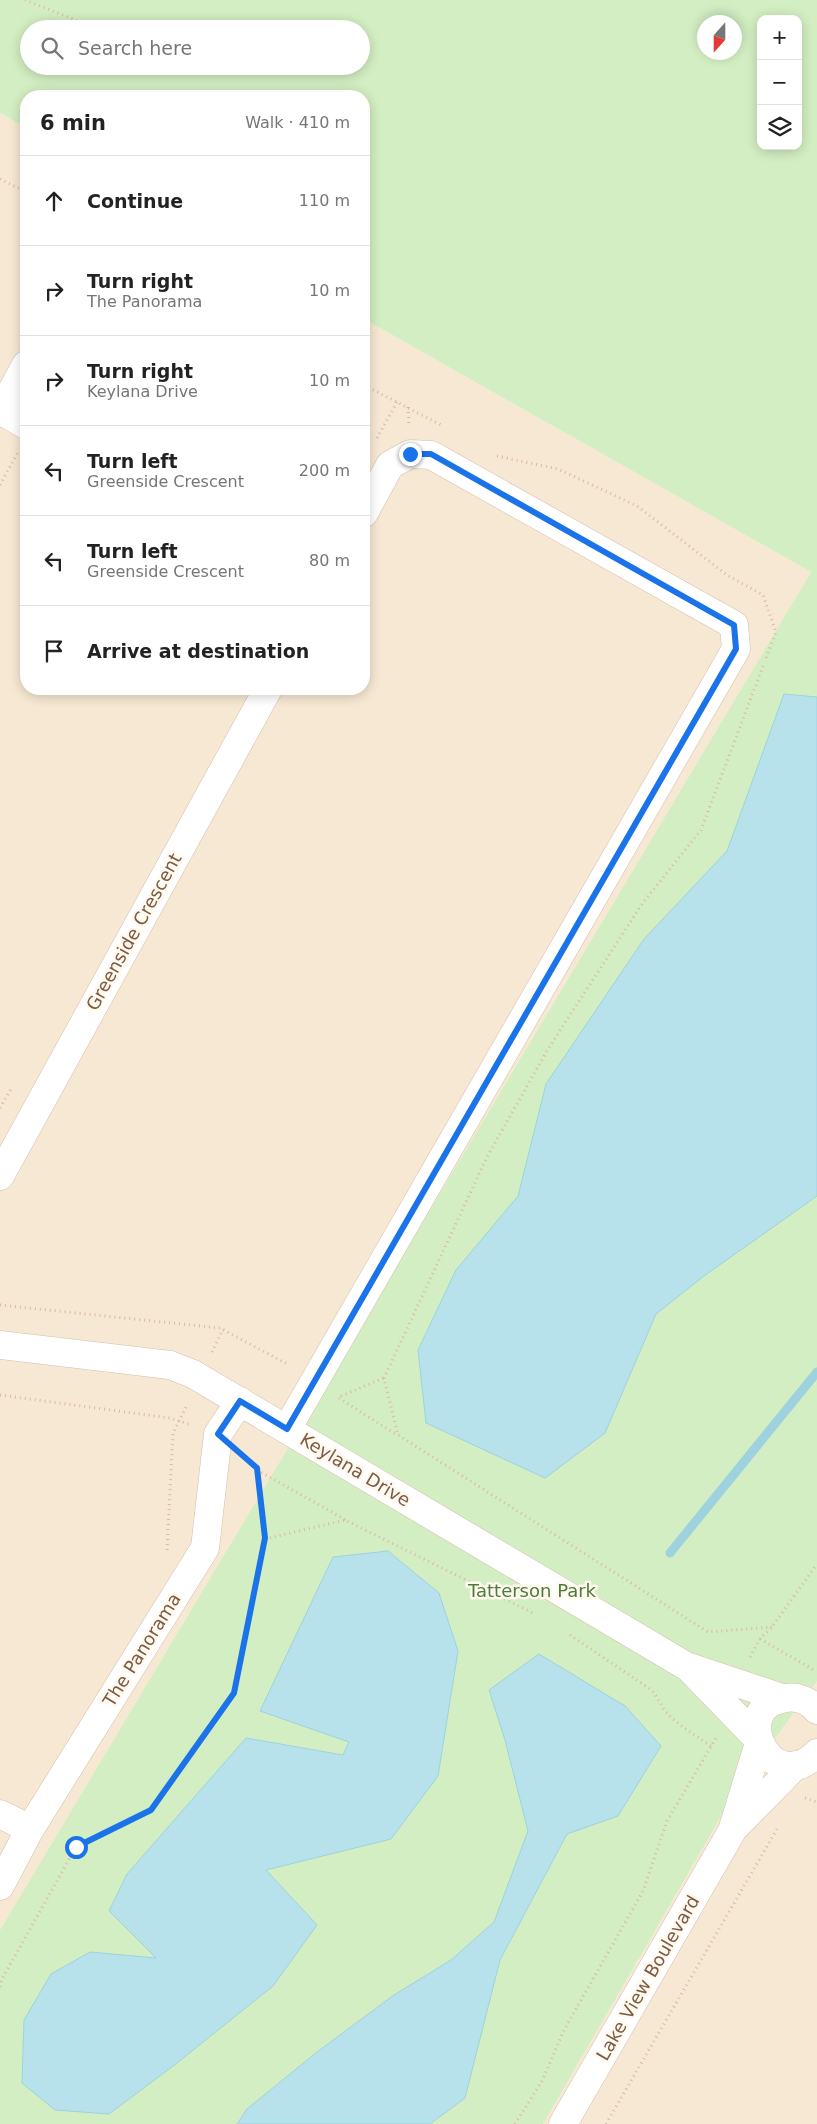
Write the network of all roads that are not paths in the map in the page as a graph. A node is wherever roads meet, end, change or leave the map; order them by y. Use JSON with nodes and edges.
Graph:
{"nodes":[{"id":1,"x":20,"y":376,"type":"edge"},
{"id":2,"x":0,"y":411,"type":"edge"},
{"id":3,"x":20,"y":431,"type":"edge"},
{"id":4,"x":370,"y":502,"type":"edge"},
{"id":5,"x":265,"y":695,"type":"edge"},
{"id":6,"x":0,"y":1176,"type":"edge"},
{"id":7,"x":0,"y":1346,"type":"edge"},
{"id":8,"x":240,"y":1401,"type":"junction"},
{"id":9,"x":287,"y":1429,"type":"junction"},
{"id":10,"x":686,"y":1666,"type":"junction"},
{"id":11,"x":782,"y":1698,"type":"junction"},
{"id":12,"x":817,"y":1710,"type":"edge"},
{"id":13,"x":758,"y":1740,"type":"junction"},
{"id":14,"x":808,"y":1762,"type":"edge"},
{"id":15,"x":0,"y":1814,"type":"edge"},
{"id":16,"x":30,"y":1829,"type":"junction"},
{"id":17,"x":732,"y":1831,"type":"junction"},
{"id":18,"x":0,"y":1886,"type":"edge"},
{"id":19,"x":563,"y":2124,"type":"edge"}],
"edges":[{"from":1,"to":2,"type":"street"},
{"from":2,"to":3,"type":"street"},
{"from":4,"to":9,"type":"street"},
{"from":5,"to":6,"type":"street","name":"Greenside Crescent"},
{"from":7,"to":8,"type":"street","name":"Keylana Drive"},
{"from":8,"to":9,"type":"street","name":"Keylana Drive"},
{"from":8,"to":16,"type":"street","name":"The Panorama"},
{"from":9,"to":10,"type":"street","name":"Keylana Drive"},
{"from":10,"to":11,"type":"street","name":"Keylana Drive"},
{"from":10,"to":13,"type":"street","name":"Keylana Drive"},
{"from":11,"to":12,"type":"street","name":"Keylana Drive"},
{"from":11,"to":13,"type":"street","name":"Lake View Boulevard"},
{"from":13,"to":14,"type":"street","name":"Keylana Drive"},
{"from":13,"to":17,"type":"street","name":"Lake View Boulevard"},
{"from":14,"to":17,"type":"street","name":"Lake View Boulevard"},
{"from":15,"to":16,"type":"street"},
{"from":16,"to":18,"type":"street","name":"The Panorama"},
{"from":17,"to":19,"type":"street","name":"Lake View Boulevard"}]}
